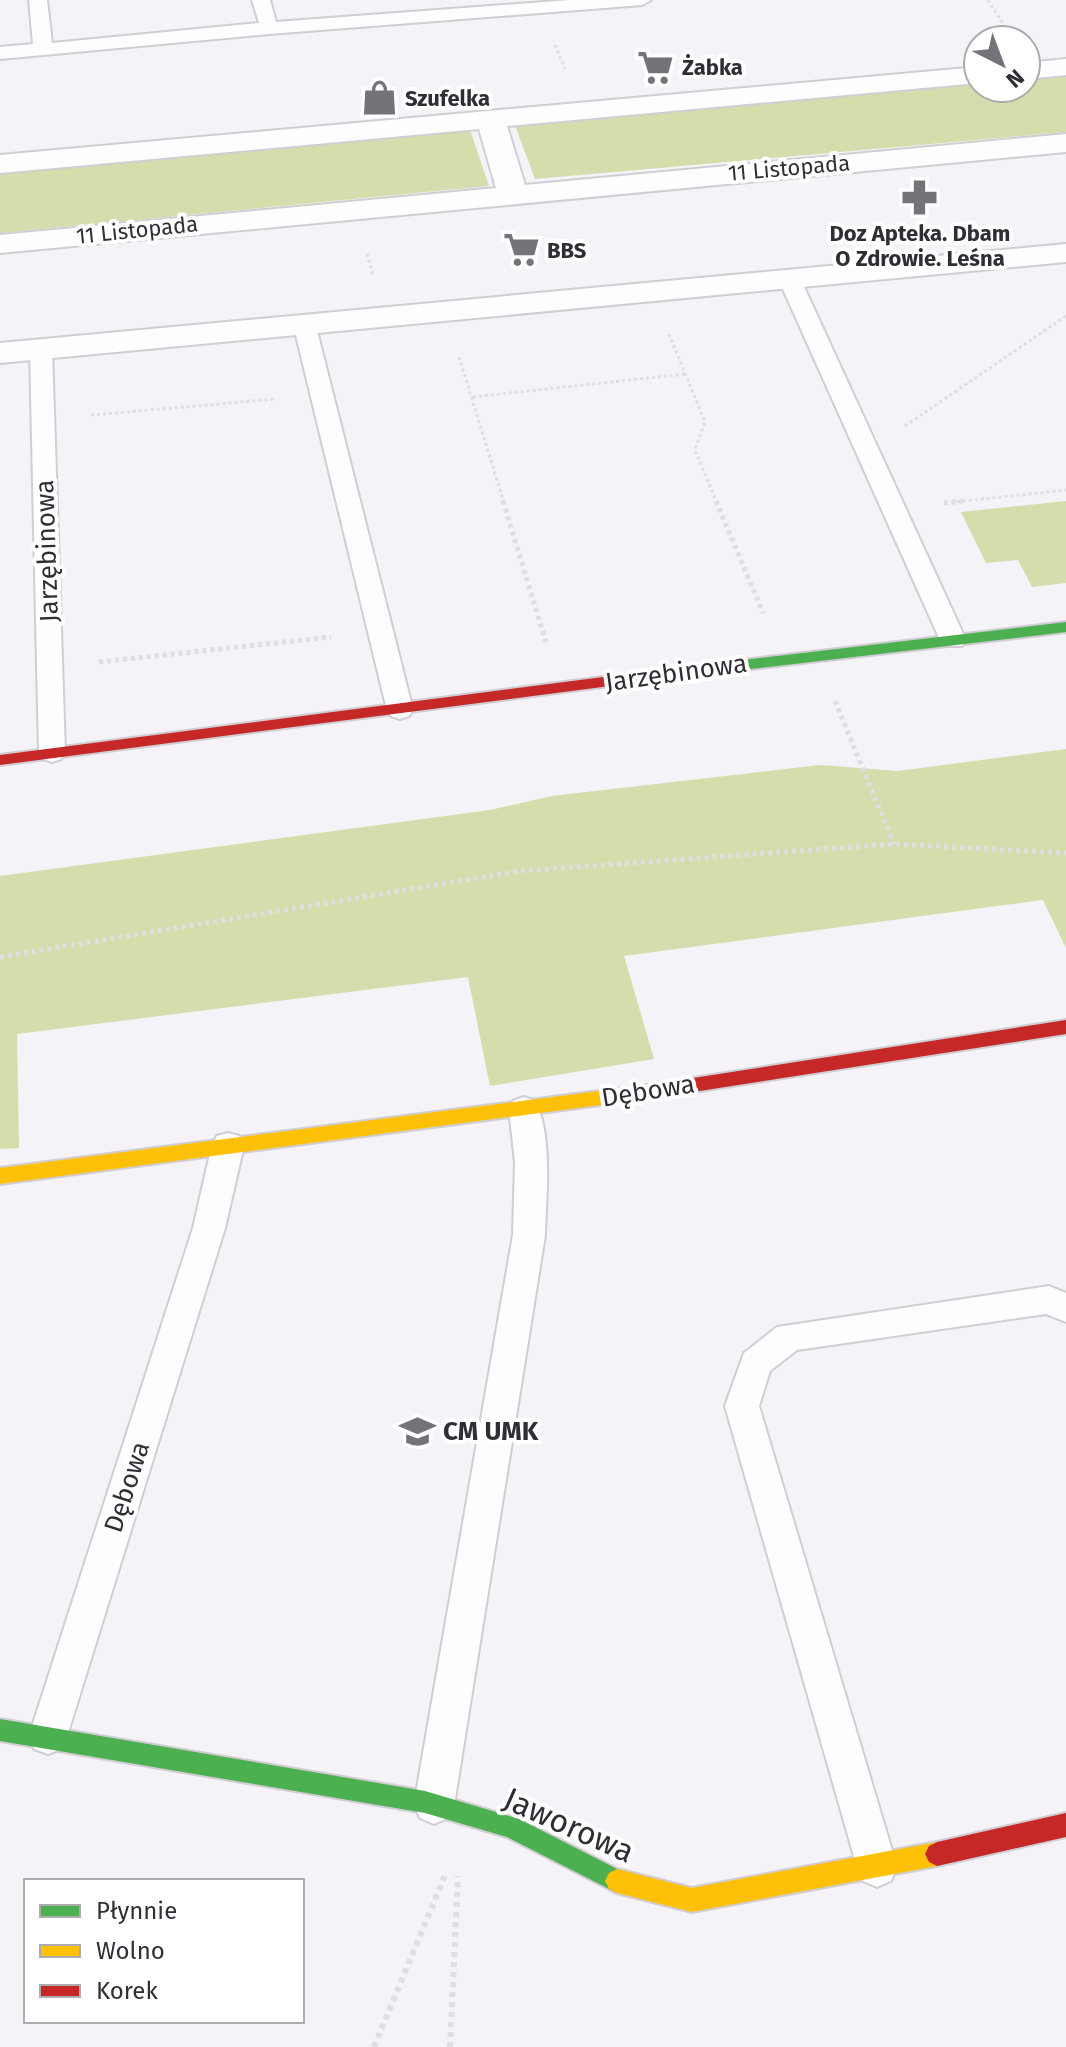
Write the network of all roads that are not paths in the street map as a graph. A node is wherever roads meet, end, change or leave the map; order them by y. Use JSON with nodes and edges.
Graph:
{"nodes":[{"id":1,"x":38,"y":0,"type":"edge"},
{"id":2,"x":261,"y":0,"type":"edge"},
{"id":3,"x":642,"y":0,"type":"edge"},
{"id":4,"x":269,"y":28,"type":"junction"},
{"id":5,"x":43,"y":49,"type":"junction"},
{"id":6,"x":0,"y":53,"type":"edge"},
{"id":7,"x":1066,"y":67,"type":"edge"},
{"id":8,"x":1042,"y":69,"type":"edge"},
{"id":9,"x":962,"y":76,"type":"edge"},
{"id":10,"x":490,"y":119,"type":"junction"},
{"id":11,"x":1066,"y":143,"type":"edge"},
{"id":12,"x":0,"y":164,"type":"edge"},
{"id":13,"x":513,"y":194,"type":"junction"},
{"id":14,"x":0,"y":244,"type":"edge"},
{"id":15,"x":1066,"y":253,"type":"edge"},
{"id":16,"x":789,"y":278,"type":"junction"},
{"id":17,"x":304,"y":323,"type":"junction"},
{"id":18,"x":41,"y":349,"type":"junction"},
{"id":19,"x":0,"y":353,"type":"edge"},
{"id":20,"x":1066,"y":627,"type":"edge"},
{"id":21,"x":953,"y":640,"type":"junction"},
{"id":22,"x":400,"y":710,"type":"junction"},
{"id":23,"x":52,"y":753,"type":"junction"},
{"id":24,"x":0,"y":760,"type":"edge"},
{"id":25,"x":1066,"y":1027,"type":"edge"},
{"id":26,"x":524,"y":1109,"type":"junction"},
{"id":27,"x":228,"y":1145,"type":"junction"},
{"id":28,"x":0,"y":1176,"type":"edge"},
{"id":29,"x":1066,"y":1308,"type":"edge"},
{"id":30,"x":0,"y":1730,"type":"edge"},
{"id":31,"x":48,"y":1736,"type":"junction"},
{"id":32,"x":434,"y":1805,"type":"junction"},
{"id":33,"x":1066,"y":1825,"type":"edge"},
{"id":34,"x":877,"y":1867,"type":"junction"}],
"edges":[{"from":1,"to":5,"type":"lane"},
{"from":2,"to":4,"type":"lane"},
{"from":3,"to":4,"type":"lane"},
{"from":4,"to":5,"type":"lane"},
{"from":5,"to":6,"type":"lane"},
{"from":7,"to":8,"type":"street"},
{"from":9,"to":10,"type":"street"},
{"from":10,"to":12,"type":"street"},
{"from":10,"to":13,"type":"street"},
{"from":11,"to":13,"type":"street","name":"11 Listopada"},
{"from":13,"to":14,"type":"street","name":"11 Listopada"},
{"from":15,"to":16,"type":"street"},
{"from":16,"to":17,"type":"street"},
{"from":16,"to":21,"type":"lane"},
{"from":17,"to":18,"type":"street"},
{"from":17,"to":22,"type":"lane"},
{"from":18,"to":19,"type":"street"},
{"from":18,"to":23,"type":"lane","name":"Jarzębinowa"},
{"from":20,"to":21,"type":"street","name":"Jarzębinowa"},
{"from":21,"to":22,"type":"street","name":"Jarzębinowa"},
{"from":22,"to":23,"type":"street","name":"Jarzębinowa"},
{"from":23,"to":24,"type":"street","name":"Jarzębinowa"},
{"from":25,"to":26,"type":"street","name":"Dębowa"},
{"from":26,"to":27,"type":"street","name":"Dębowa"},
{"from":26,"to":32,"type":"lane"},
{"from":27,"to":28,"type":"street","name":"Dębowa"},
{"from":27,"to":31,"type":"lane","name":"Dębowa"},
{"from":29,"to":34,"type":"lane"},
{"from":30,"to":31,"type":"street","name":"Jaworowa"},
{"from":31,"to":32,"type":"street","name":"Jaworowa"},
{"from":32,"to":34,"type":"street","name":"Jaworowa"},
{"from":33,"to":34,"type":"street","name":"Jaworowa"}]}
